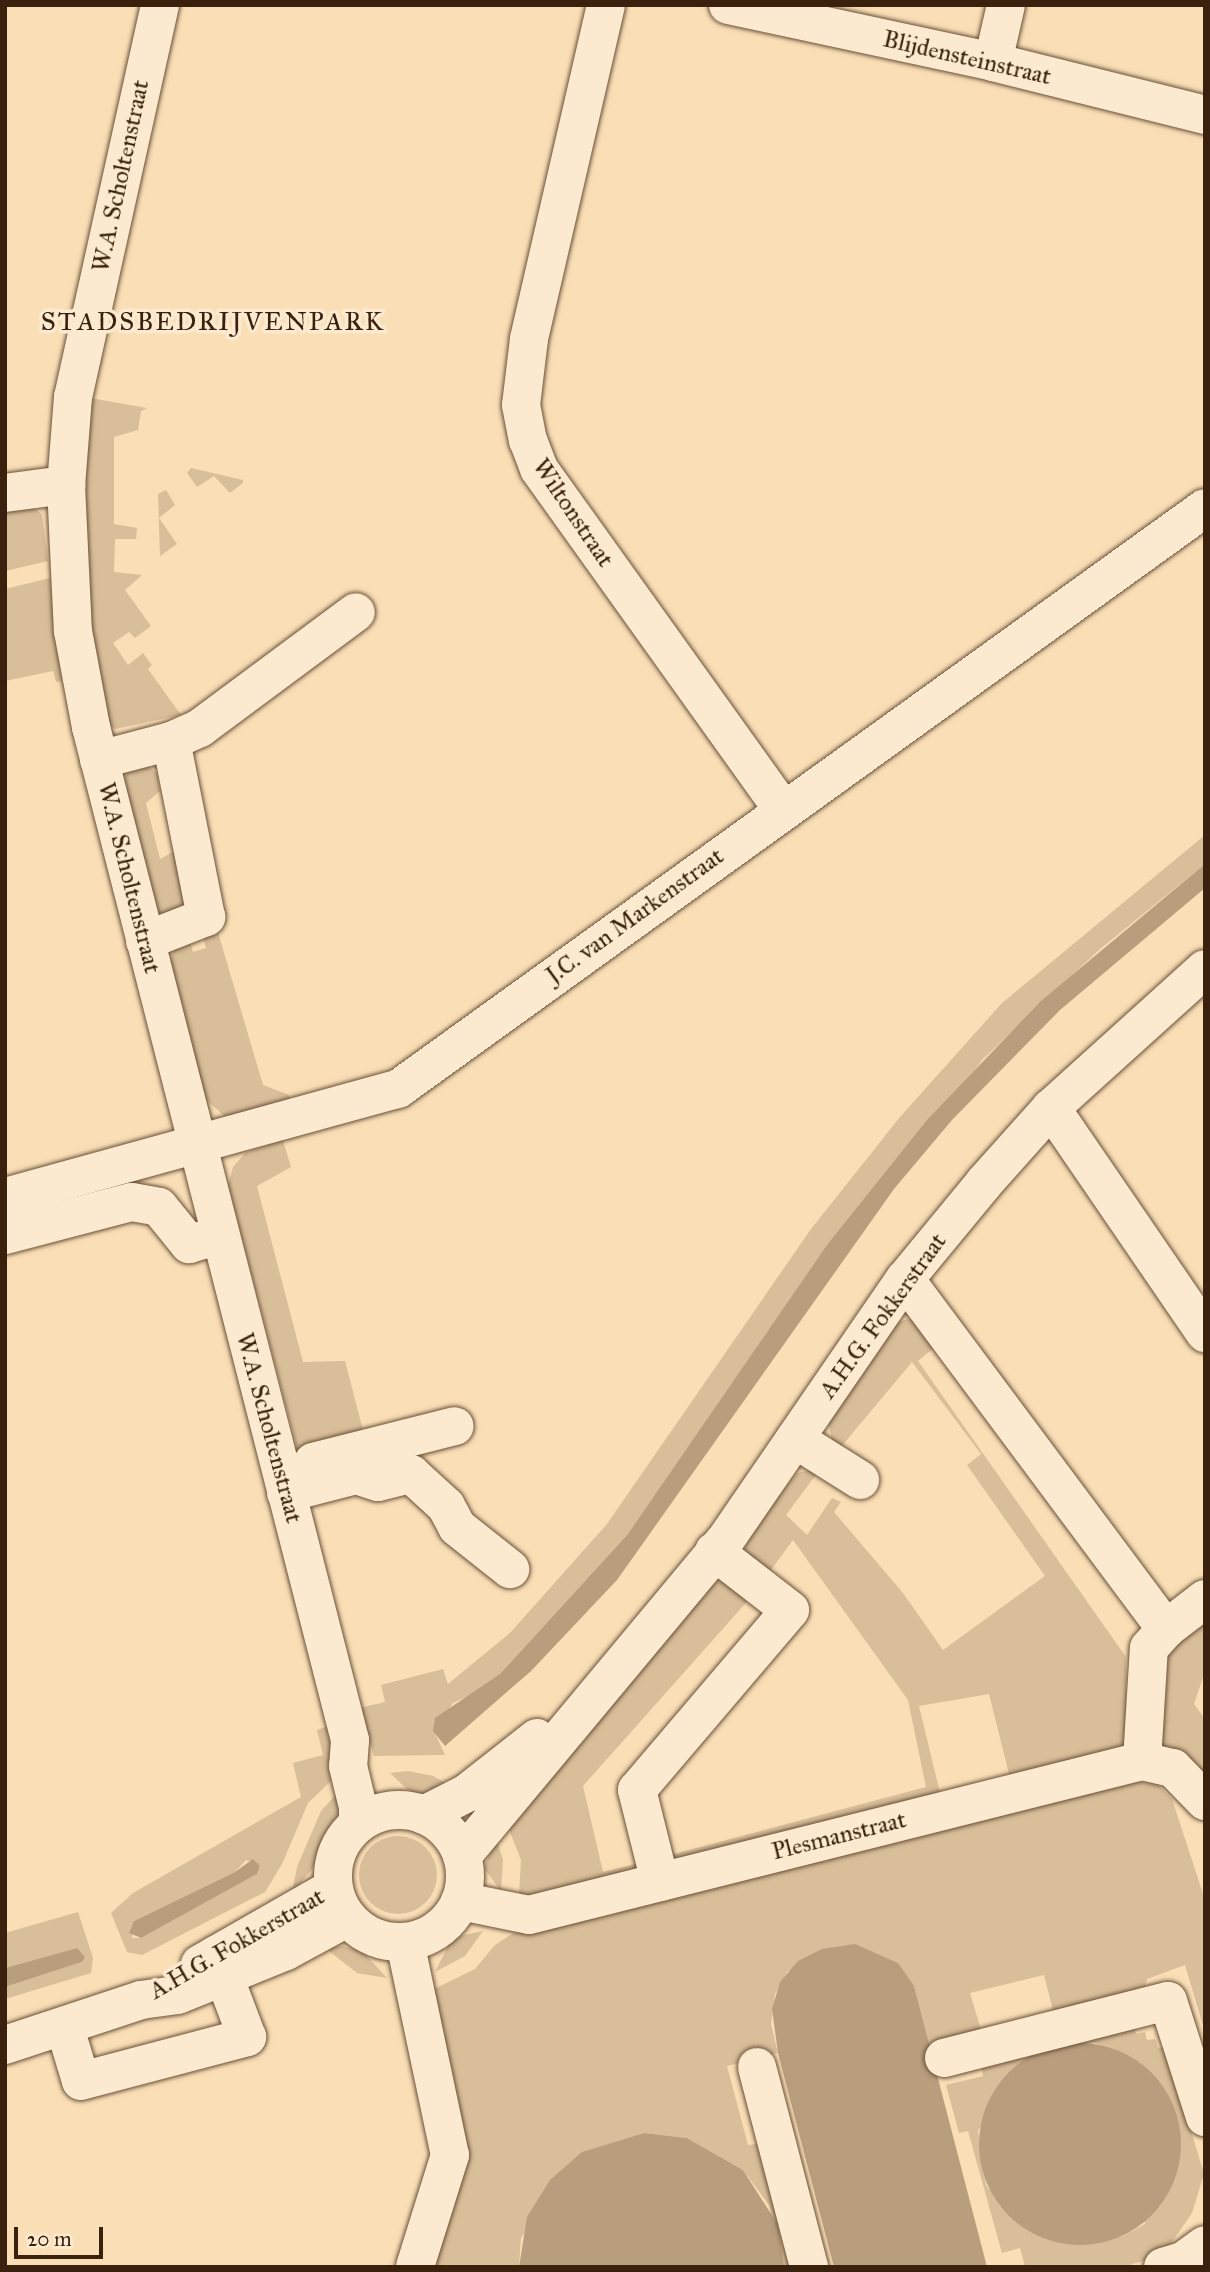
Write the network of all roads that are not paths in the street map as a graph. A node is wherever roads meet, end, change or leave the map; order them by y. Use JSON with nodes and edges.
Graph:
{"nodes":[{"id":1,"x":160,"y":5,"type":"edge"},
{"id":2,"x":606,"y":5,"type":"edge"},
{"id":3,"x":728,"y":5,"type":"edge"},
{"id":4,"x":1006,"y":5,"type":"edge"},
{"id":5,"x":993,"y":62,"type":"junction"},
{"id":6,"x":1205,"y":115,"type":"edge"},
{"id":7,"x":66,"y":485,"type":"junction"},
{"id":8,"x":5,"y":494,"type":"edge"},
{"id":9,"x":1205,"y":508,"type":"edge"},
{"id":10,"x":356,"y":611,"type":"dead end"},
{"id":11,"x":172,"y":741,"type":"junction"},
{"id":12,"x":99,"y":760,"type":"junction"},
{"id":13,"x":782,"y":809,"type":"junction"},
{"id":14,"x":145,"y":941,"type":"junction"},
{"id":15,"x":1205,"y":969,"type":"edge"},
{"id":16,"x":1051,"y":1108,"type":"junction"},
{"id":17,"x":197,"y":1148,"type":"junction"},
{"id":18,"x":127,"y":1184,"type":"junction"},
{"id":19,"x":5,"y":1197,"type":"edge"},
{"id":20,"x":62,"y":1201,"type":"junction"},
{"id":21,"x":5,"y":1235,"type":"edge"},
{"id":22,"x":220,"y":1236,"type":"junction"},
{"id":23,"x":905,"y":1279,"type":"junction"},
{"id":24,"x":1205,"y":1333,"type":"edge"},
{"id":25,"x":455,"y":1426,"type":"dead end"},
{"id":26,"x":795,"y":1439,"type":"junction"},
{"id":27,"x":860,"y":1480,"type":"dead end"},
{"id":28,"x":284,"y":1482,"type":"junction"},
{"id":29,"x":714,"y":1551,"type":"junction"},
{"id":30,"x":510,"y":1569,"type":"dead end"},
{"id":31,"x":1205,"y":1599,"type":"edge"},
{"id":32,"x":1166,"y":1629,"type":"junction"},
{"id":33,"x":597,"y":1693,"type":"junction"},
{"id":34,"x":1142,"y":1761,"type":"junction"},
{"id":35,"x":1205,"y":1801,"type":"edge"},
{"id":36,"x":390,"y":1816,"type":"junction"},
{"id":37,"x":462,"y":1856,"type":"junction"},
{"id":38,"x":660,"y":1882,"type":"junction"},
{"id":39,"x":460,"y":1901,"type":"junction"},
{"id":40,"x":340,"y":1903,"type":"junction"},
{"id":41,"x":405,"y":1942,"type":"junction"},
{"id":42,"x":220,"y":1966,"type":"junction"},
{"id":43,"x":65,"y":2028,"type":"junction"},
{"id":44,"x":5,"y":2045,"type":"edge"},
{"id":45,"x":944,"y":2058,"type":"dead end"},
{"id":46,"x":757,"y":2067,"type":"dead end"},
{"id":47,"x":1205,"y":2118,"type":"edge"},
{"id":48,"x":1205,"y":2245,"type":"edge"},
{"id":49,"x":415,"y":2267,"type":"edge"},
{"id":50,"x":810,"y":2267,"type":"edge"},
{"id":51,"x":1163,"y":2267,"type":"edge"}],
"edges":[{"from":1,"to":7,"type":"street","name":"W.A. Scholtenstraat"},
{"from":2,"to":13,"type":"street","name":"Wiltonstraat"},
{"from":3,"to":5,"type":"street","name":"Blijdensteinstraat"},
{"from":4,"to":5,"type":"street"},
{"from":5,"to":6,"type":"street","name":"Blijdensteinstraat"},
{"from":7,"to":8,"type":"street"},
{"from":7,"to":12,"type":"street","name":"W.A. Scholtenstraat"},
{"from":9,"to":13,"type":"street","name":"J.C. van Markenstraat"},
{"from":10,"to":11,"type":"street"},
{"from":11,"to":12,"type":"street"},
{"from":11,"to":14,"type":"street"},
{"from":12,"to":14,"type":"street","name":"W.A. Scholtenstraat"},
{"from":13,"to":17,"type":"street","name":"J.C. van Markenstraat"},
{"from":14,"to":17,"type":"street","name":"W.A. Scholtenstraat"},
{"from":15,"to":16,"type":"street","name":"A.H.G. Fokkerstraat"},
{"from":16,"to":23,"type":"street","name":"A.H.G. Fokkerstraat"},
{"from":16,"to":24,"type":"street"},
{"from":17,"to":18,"type":"street","name":"J.C. van Markenstraat"},
{"from":17,"to":22,"type":"street","name":"W.A. Scholtenstraat"},
{"from":18,"to":20,"type":"street","name":"J.C. van Markenstraat"},
{"from":18,"to":22,"type":"street"},
{"from":19,"to":20,"type":"street","name":"J.C. van Markenstraat"},
{"from":20,"to":21,"type":"street"},
{"from":22,"to":28,"type":"street","name":"W.A. Scholtenstraat"},
{"from":23,"to":26,"type":"street","name":"A.H.G. Fokkerstraat"},
{"from":23,"to":32,"type":"street"},
{"from":25,"to":28,"type":"street"},
{"from":26,"to":27,"type":"street"},
{"from":26,"to":29,"type":"street","name":"A.H.G. Fokkerstraat"},
{"from":28,"to":30,"type":"street"},
{"from":28,"to":36,"type":"street","name":"W.A. Scholtenstraat"},
{"from":29,"to":33,"type":"street","name":"A.H.G. Fokkerstraat"},
{"from":29,"to":38,"type":"street"},
{"from":31,"to":32,"type":"street"},
{"from":32,"to":34,"type":"street"},
{"from":33,"to":36,"type":"street","name":"A.H.G. Fokkerstraat"},
{"from":33,"to":37,"type":"street","name":"A.H.G. Fokkerstraat"},
{"from":34,"to":35,"type":"street","name":"Plesmanstraat"},
{"from":34,"to":38,"type":"street","name":"Plesmanstraat"},
{"from":36,"to":37,"type":"street"},
{"from":36,"to":40,"type":"street"},
{"from":37,"to":39,"type":"street"},
{"from":38,"to":39,"type":"street","name":"Plesmanstraat"},
{"from":39,"to":41,"type":"street"},
{"from":40,"to":41,"type":"street"},
{"from":40,"to":42,"type":"street","name":"A.H.G. Fokkerstraat"},
{"from":41,"to":49,"type":"street"},
{"from":42,"to":43,"type":"street","name":"A.H.G. Fokkerstraat"},
{"from":42,"to":43,"type":"street"},
{"from":43,"to":44,"type":"street","name":"A.H.G. Fokkerstraat"},
{"from":45,"to":47,"type":"street"},
{"from":46,"to":50,"type":"street"},
{"from":48,"to":51,"type":"street"}]}
